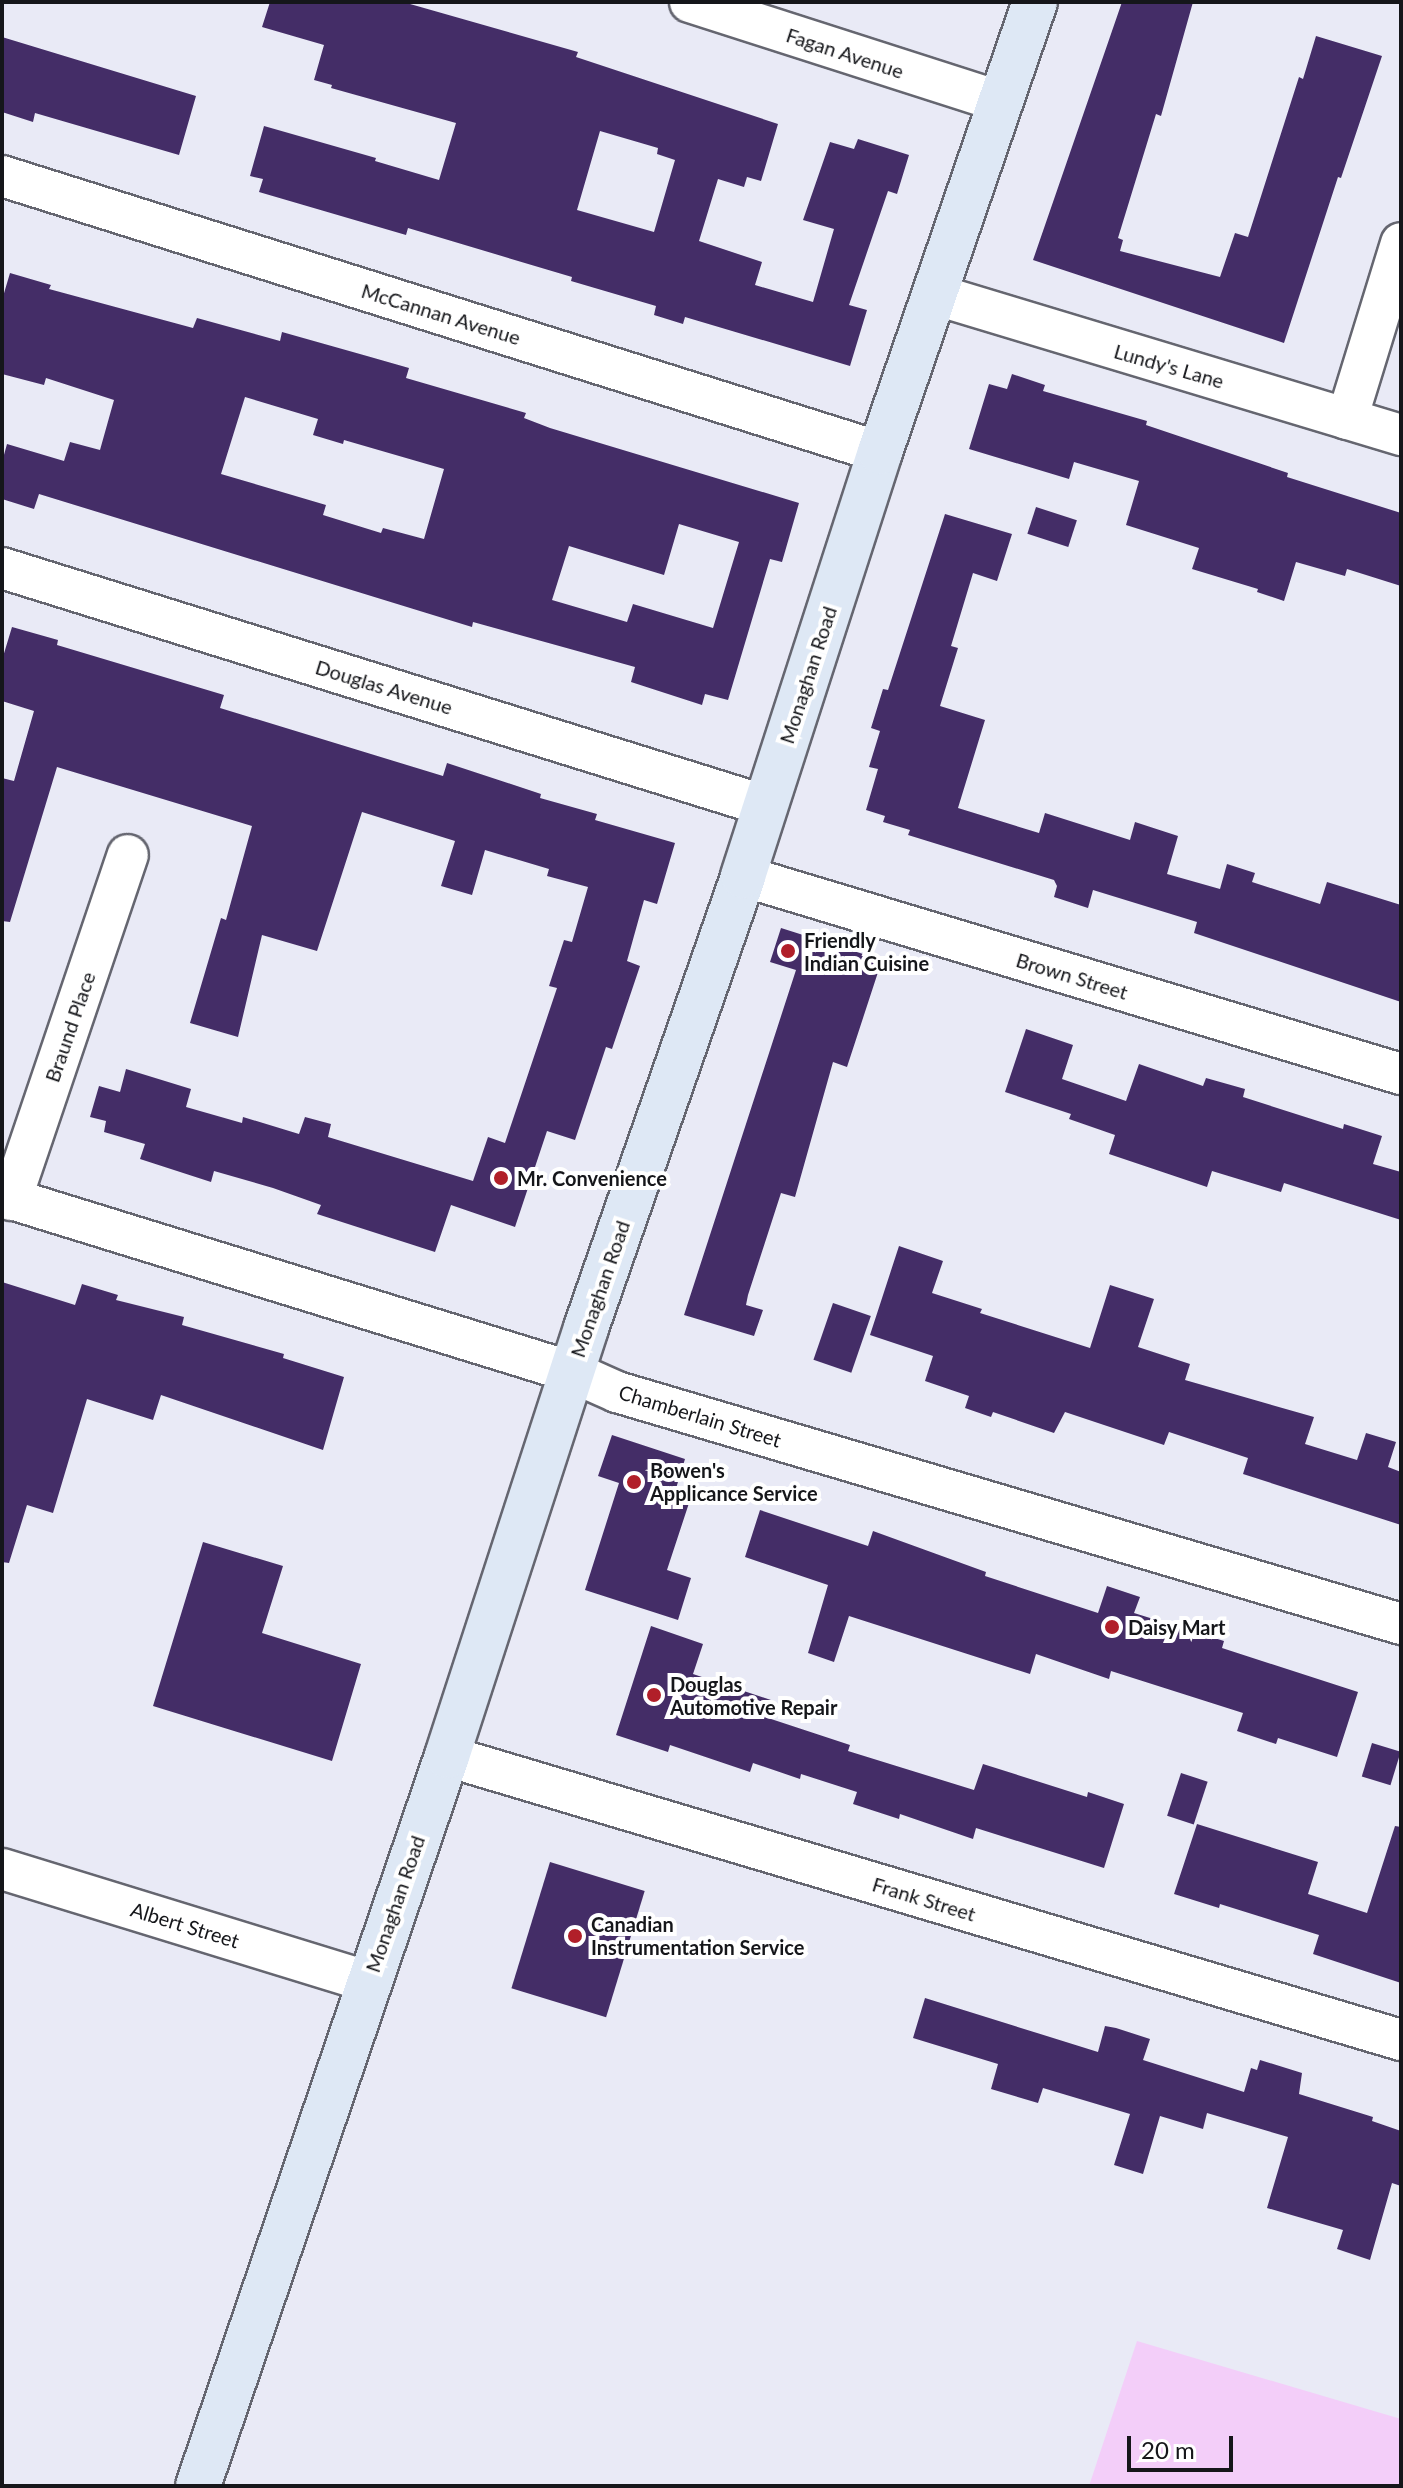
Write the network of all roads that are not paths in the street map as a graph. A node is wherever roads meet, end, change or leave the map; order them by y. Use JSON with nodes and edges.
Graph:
{"nodes":[{"id":1,"x":690,"y":2,"type":"edge"},
{"id":2,"x":1035,"y":2,"type":"edge"},
{"id":3,"x":1001,"y":102,"type":"junction"},
{"id":4,"x":2,"y":176,"type":"edge"},
{"id":5,"x":1401,"y":243,"type":"edge"},
{"id":6,"x":937,"y":295,"type":"junction"},
{"id":7,"x":1347,"y":419,"type":"junction"},
{"id":8,"x":1401,"y":435,"type":"edge"},
{"id":9,"x":880,"y":452,"type":"junction"},
{"id":10,"x":2,"y":568,"type":"edge"},
{"id":11,"x":766,"y":806,"type":"junction"},
{"id":12,"x":128,"y":855,"type":"dead end"},
{"id":13,"x":743,"y":876,"type":"junction"},
{"id":14,"x":1401,"y":1074,"type":"edge"},
{"id":15,"x":7,"y":1198,"type":"edge"},
{"id":16,"x":572,"y":1372,"type":"junction"},
{"id":17,"x":1401,"y":1624,"type":"edge"},
{"id":18,"x":447,"y":1756,"type":"junction"},
{"id":19,"x":2,"y":1869,"type":"edge"},
{"id":20,"x":367,"y":1981,"type":"junction"},
{"id":21,"x":1401,"y":2040,"type":"edge"},
{"id":22,"x":198,"y":2486,"type":"edge"}],
"edges":[{"from":1,"to":3,"type":"street","name":"Fagan Avenue"},
{"from":2,"to":3,"type":"main road","name":"Monaghan Road"},
{"from":3,"to":6,"type":"main road","name":"Monaghan Road"},
{"from":4,"to":9,"type":"street","name":"McCannan Avenue"},
{"from":5,"to":7,"type":"street"},
{"from":6,"to":7,"type":"street","name":"Lundy's Lane"},
{"from":6,"to":9,"type":"main road","name":"Monaghan Road"},
{"from":7,"to":8,"type":"street","name":"Lundy's Lane"},
{"from":9,"to":11,"type":"main road","name":"Monaghan Road"},
{"from":10,"to":11,"type":"street","name":"Douglas Avenue"},
{"from":11,"to":13,"type":"main road","name":"Monaghan Road"},
{"from":12,"to":15,"type":"street","name":"Braund Place"},
{"from":13,"to":14,"type":"street","name":"Brown Street"},
{"from":13,"to":16,"type":"main road","name":"Monaghan Road"},
{"from":15,"to":16,"type":"street","name":"Chamberlain Street"},
{"from":16,"to":17,"type":"street","name":"Chamberlain Street"},
{"from":16,"to":18,"type":"main road","name":"Monaghan Road"},
{"from":18,"to":20,"type":"main road","name":"Monaghan Road"},
{"from":18,"to":21,"type":"street","name":"Frank Street"},
{"from":19,"to":20,"type":"street","name":"Albert Street"},
{"from":20,"to":22,"type":"main road","name":"Monaghan Road"}]}
